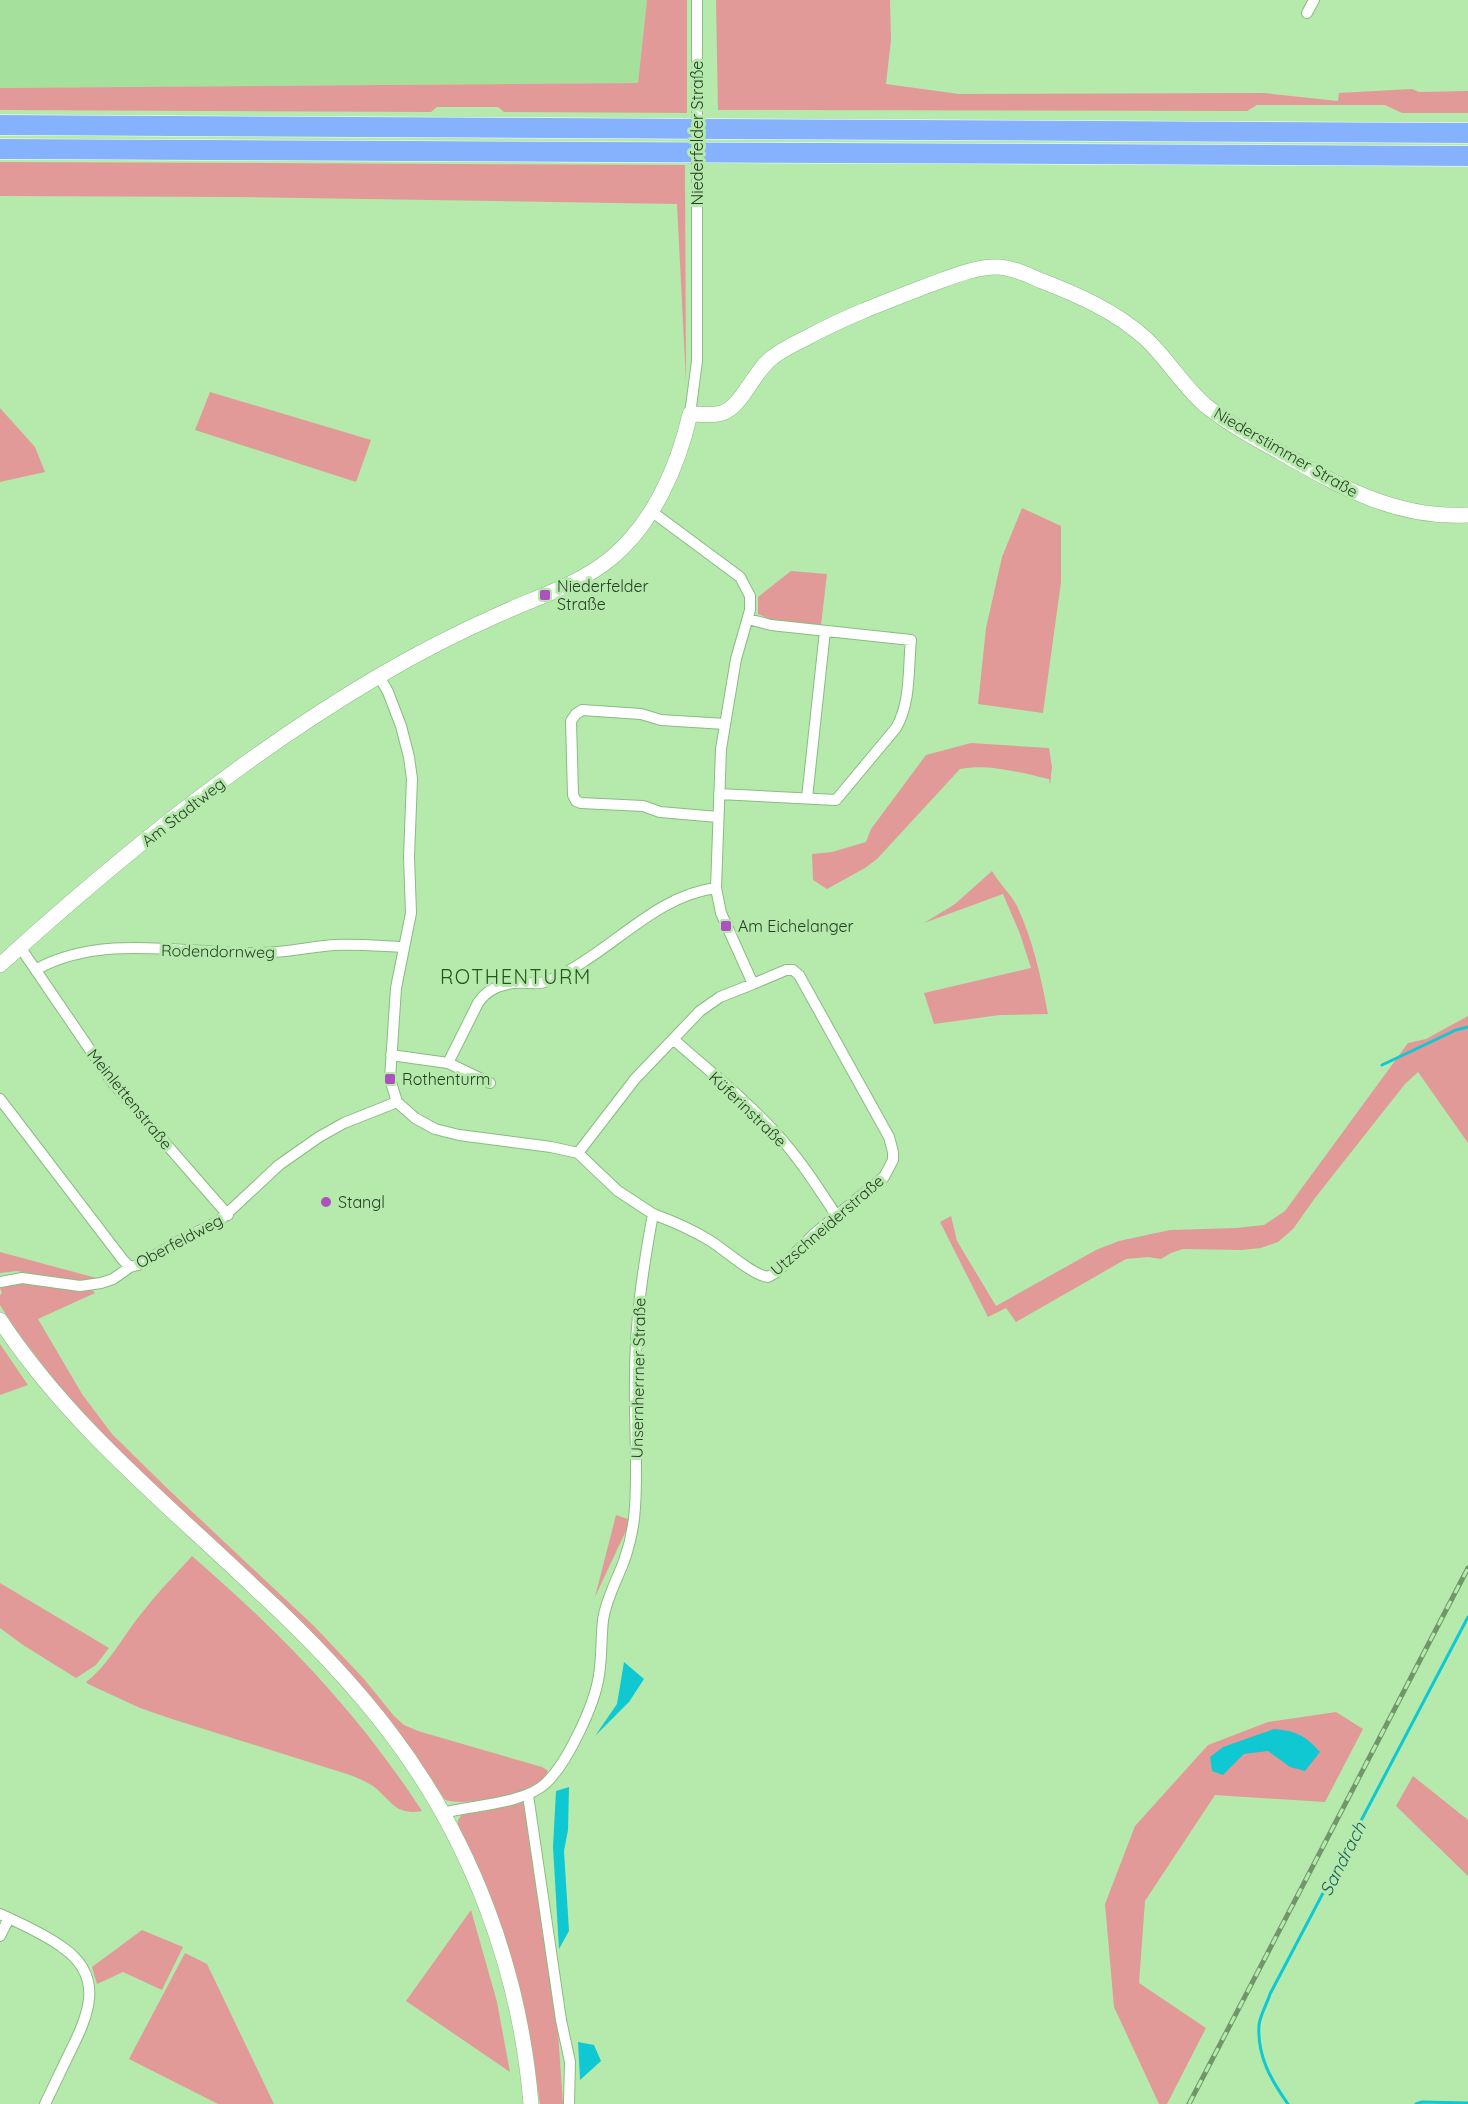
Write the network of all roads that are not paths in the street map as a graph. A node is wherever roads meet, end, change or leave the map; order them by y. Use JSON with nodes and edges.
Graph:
{"nodes":[{"id":1,"x":697,"y":0,"type":"edge"},
{"id":2,"x":1314,"y":0,"type":"edge"},
{"id":3,"x":1307,"y":13,"type":"dead end"},
{"id":4,"x":0,"y":125,"type":"edge"},
{"id":5,"x":1468,"y":134,"type":"edge"},
{"id":6,"x":0,"y":148,"type":"edge"},
{"id":7,"x":1468,"y":156,"type":"edge"},
{"id":8,"x":690,"y":414,"type":"junction"},
{"id":9,"x":651,"y":511,"type":"junction"},
{"id":10,"x":1468,"y":515,"type":"edge"},
{"id":11,"x":748,"y":619,"type":"junction"},
{"id":12,"x":825,"y":631,"type":"junction"},
{"id":13,"x":379,"y":676,"type":"junction"},
{"id":14,"x":725,"y":724,"type":"junction"},
{"id":15,"x":719,"y":794,"type":"junction"},
{"id":16,"x":807,"y":798,"type":"junction"},
{"id":17,"x":718,"y":817,"type":"junction"},
{"id":18,"x":716,"y":888,"type":"junction"},
{"id":19,"x":20,"y":947,"type":"junction"},
{"id":20,"x":403,"y":947,"type":"junction"},
{"id":21,"x":0,"y":965,"type":"edge"},
{"id":22,"x":37,"y":969,"type":"junction"},
{"id":23,"x":753,"y":984,"type":"junction"},
{"id":24,"x":674,"y":1039,"type":"junction"},
{"id":25,"x":391,"y":1056,"type":"junction"},
{"id":26,"x":448,"y":1063,"type":"junction"},
{"id":27,"x":490,"y":1083,"type":"dead end"},
{"id":28,"x":0,"y":1098,"type":"edge"},
{"id":29,"x":397,"y":1102,"type":"junction"},
{"id":30,"x":578,"y":1153,"type":"junction"},
{"id":31,"x":653,"y":1214,"type":"junction"},
{"id":32,"x":228,"y":1215,"type":"junction"},
{"id":33,"x":836,"y":1215,"type":"junction"},
{"id":34,"x":130,"y":1267,"type":"junction"},
{"id":35,"x":0,"y":1282,"type":"edge"},
{"id":36,"x":0,"y":1320,"type":"edge"},
{"id":37,"x":528,"y":1795,"type":"junction"},
{"id":38,"x":443,"y":1813,"type":"junction"},
{"id":39,"x":4,"y":1916,"type":"edge"},
{"id":40,"x":0,"y":1936,"type":"edge"},
{"id":41,"x":45,"y":2104,"type":"edge"},
{"id":42,"x":531,"y":2104,"type":"edge"},
{"id":43,"x":569,"y":2104,"type":"edge"}],
"edges":[{"from":1,"to":8,"type":"street","name":"Niederfelder Straße","bridge":true},
{"from":2,"to":3,"type":"street"},
{"from":4,"to":5,"type":"highway"},
{"from":6,"to":7,"type":"highway"},
{"from":8,"to":9,"type":"street","name":"Niederfelder Straße"},
{"from":8,"to":10,"type":"street","name":"Niederstimmer Straße"},
{"from":9,"to":11,"type":"street"},
{"from":9,"to":13,"type":"street","name":"Niederfelder Straße"},
{"from":11,"to":12,"type":"street"},
{"from":11,"to":14,"type":"street"},
{"from":12,"to":16,"type":"street"},
{"from":12,"to":16,"type":"street"},
{"from":13,"to":19,"type":"street","name":"Am Stadtweg"},
{"from":13,"to":20,"type":"street"},
{"from":14,"to":15,"type":"street"},
{"from":14,"to":17,"type":"street"},
{"from":15,"to":16,"type":"street"},
{"from":15,"to":17,"type":"street"},
{"from":17,"to":18,"type":"street"},
{"from":18,"to":23,"type":"street"},
{"from":18,"to":26,"type":"street"},
{"from":19,"to":21,"type":"street","name":"Am Stadtweg"},
{"from":19,"to":22,"type":"street","name":"Meinlettenstraße"},
{"from":20,"to":22,"type":"street","name":"Rodendornweg"},
{"from":20,"to":25,"type":"street"},
{"from":22,"to":32,"type":"street","name":"Meinlettenstraße"},
{"from":23,"to":24,"type":"street"},
{"from":23,"to":33,"type":"street","name":"Utzschneiderstraße"},
{"from":24,"to":30,"type":"street"},
{"from":24,"to":33,"type":"street","name":"Küferinstraße"},
{"from":25,"to":26,"type":"street"},
{"from":25,"to":29,"type":"street"},
{"from":26,"to":27,"type":"street"},
{"from":28,"to":34,"type":"street"},
{"from":29,"to":30,"type":"street"},
{"from":29,"to":32,"type":"street","name":"Oberfeldweg"},
{"from":30,"to":31,"type":"street"},
{"from":31,"to":33,"type":"street","name":"Utzschneiderstraße"},
{"from":31,"to":37,"type":"street","name":"Unsernherrner Straße"},
{"from":32,"to":34,"type":"street","name":"Oberfeldweg"},
{"from":34,"to":35,"type":"street","name":"Oberfeldweg"},
{"from":36,"to":38,"type":"street"},
{"from":37,"to":38,"type":"street"},
{"from":37,"to":43,"type":"street"},
{"from":38,"to":42,"type":"street"},
{"from":39,"to":40,"type":"street"},
{"from":39,"to":41,"type":"street"}]}
